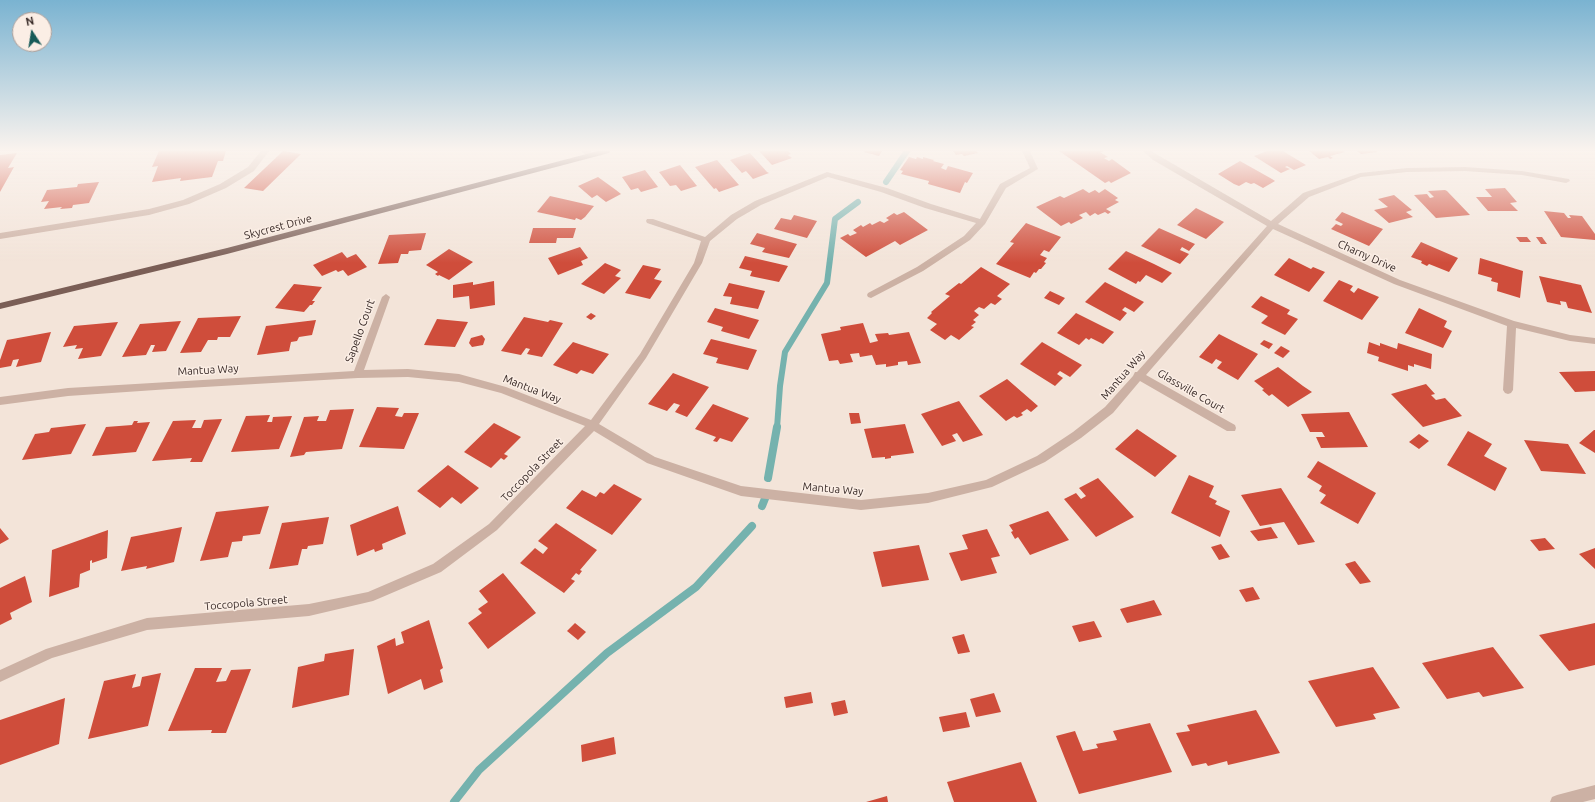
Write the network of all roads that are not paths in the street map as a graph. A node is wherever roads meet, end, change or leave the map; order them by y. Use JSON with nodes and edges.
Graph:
{"nodes":[{"id":1,"x":217,"y":188,"type":"edge"},
{"id":2,"x":456,"y":188,"type":"edge"},
{"id":3,"x":793,"y":188,"type":"edge"},
{"id":4,"x":878,"y":188,"type":"edge"},
{"id":5,"x":1001,"y":188,"type":"edge"},
{"id":6,"x":1209,"y":188,"type":"edge"},
{"id":7,"x":1324,"y":188,"type":"edge"},
{"id":8,"x":650,"y":221,"type":"dead end"},
{"id":9,"x":982,"y":222,"type":"junction"},
{"id":10,"x":1272,"y":225,"type":"junction"},
{"id":11,"x":0,"y":236,"type":"edge"},
{"id":12,"x":706,"y":240,"type":"junction"},
{"id":13,"x":871,"y":295,"type":"dead end"},
{"id":14,"x":386,"y":297,"type":"dead end"},
{"id":15,"x":0,"y":306,"type":"edge"},
{"id":16,"x":1512,"y":324,"type":"junction"},
{"id":17,"x":1595,"y":342,"type":"edge"},
{"id":18,"x":358,"y":374,"type":"junction"},
{"id":19,"x":1138,"y":375,"type":"junction"},
{"id":20,"x":1508,"y":390,"type":"dead end"},
{"id":21,"x":0,"y":401,"type":"edge"},
{"id":22,"x":593,"y":425,"type":"junction"},
{"id":23,"x":1231,"y":428,"type":"dead end"},
{"id":24,"x":0,"y":676,"type":"edge"},
{"id":25,"x":1595,"y":792,"type":"edge"},
{"id":26,"x":1557,"y":802,"type":"edge"}],
"edges":[{"from":1,"to":11,"type":"street"},
{"from":2,"to":15,"type":"main road","name":"Skycrest Drive"},
{"from":3,"to":12,"type":"street"},
{"from":4,"to":9,"type":"street"},
{"from":5,"to":9,"type":"street"},
{"from":6,"to":10,"type":"street","name":"Charny Drive"},
{"from":7,"to":10,"type":"street","name":"Mantua Way"},
{"from":8,"to":12,"type":"street"},
{"from":9,"to":13,"type":"street"},
{"from":10,"to":16,"type":"street","name":"Charny Drive"},
{"from":10,"to":19,"type":"street","name":"Mantua Way"},
{"from":12,"to":22,"type":"street","name":"Toccopola Street"},
{"from":14,"to":18,"type":"street","name":"Sapello Court"},
{"from":16,"to":17,"type":"street","name":"Charny Drive"},
{"from":16,"to":20,"type":"street"},
{"from":18,"to":21,"type":"street","name":"Mantua Way"},
{"from":18,"to":22,"type":"street","name":"Mantua Way"},
{"from":19,"to":22,"type":"street","name":"Mantua Way"},
{"from":19,"to":23,"type":"street","name":"Glassville Court"},
{"from":22,"to":24,"type":"street","name":"Toccopola Street"},
{"from":25,"to":26,"type":"street"}]}
